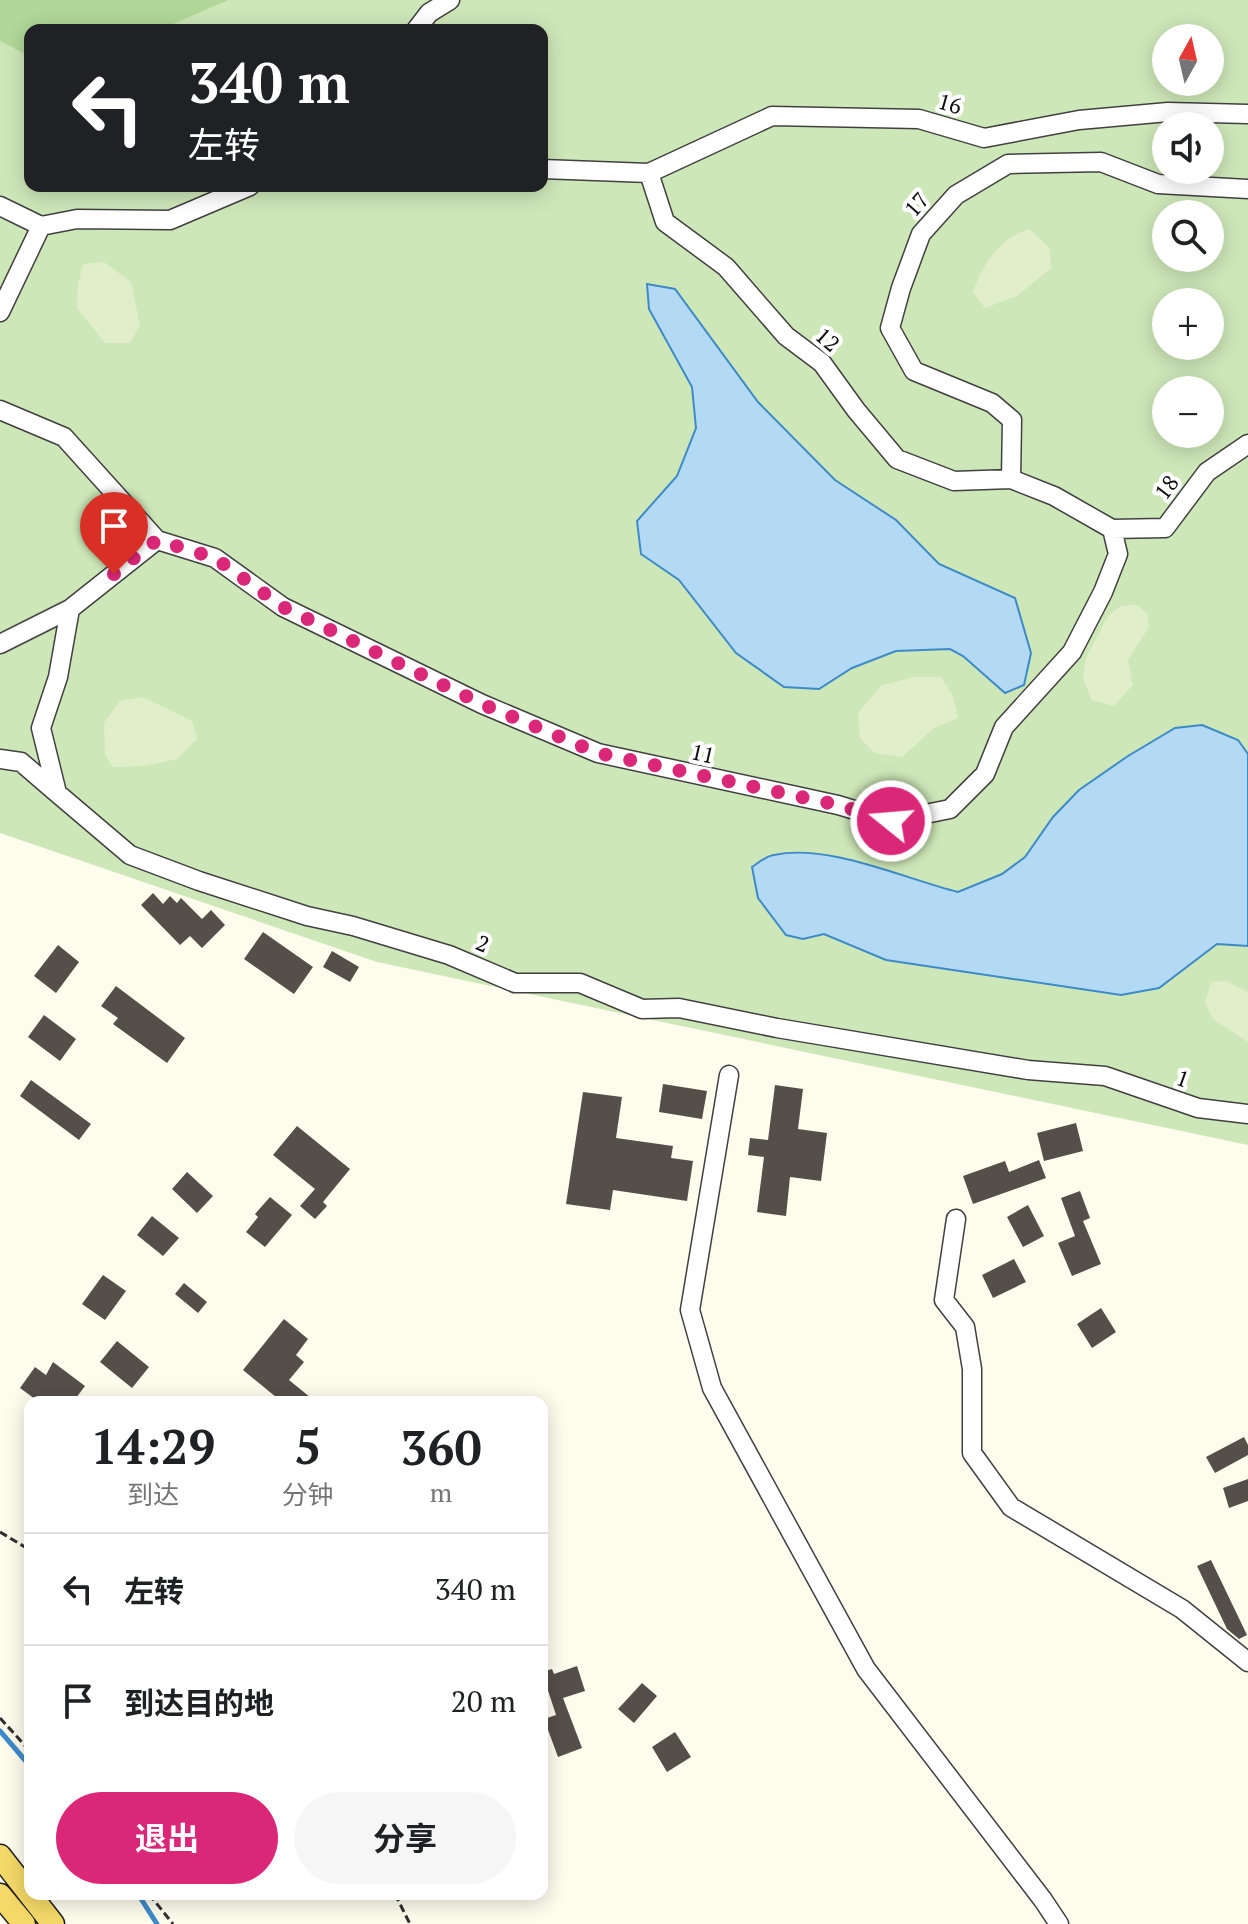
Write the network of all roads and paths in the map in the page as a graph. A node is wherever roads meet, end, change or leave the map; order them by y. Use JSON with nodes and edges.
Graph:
{"nodes":[{"id":1,"x":450,"y":0,"type":"edge"},
{"id":2,"x":421,"y":24,"type":"edge"},
{"id":3,"x":1248,"y":114,"type":"edge"},
{"id":4,"x":548,"y":169,"type":"edge"},
{"id":5,"x":649,"y":173,"type":"junction"},
{"id":6,"x":1248,"y":189,"type":"edge"},
{"id":7,"x":236,"y":192,"type":"edge"},
{"id":8,"x":0,"y":206,"type":"edge"},
{"id":9,"x":41,"y":226,"type":"junction"},
{"id":10,"x":0,"y":312,"type":"edge"},
{"id":11,"x":0,"y":410,"type":"edge"},
{"id":12,"x":1248,"y":444,"type":"edge"},
{"id":13,"x":1011,"y":479,"type":"junction"},
{"id":14,"x":1112,"y":529,"type":"junction"},
{"id":15,"x":157,"y":540,"type":"junction"},
{"id":16,"x":70,"y":609,"type":"junction"},
{"id":17,"x":0,"y":644,"type":"edge"},
{"id":18,"x":0,"y":759,"type":"edge"},
{"id":19,"x":57,"y":793,"type":"junction"},
{"id":20,"x":729,"y":1075,"type":"dead end"},
{"id":21,"x":1105,"y":1076,"type":"joint"},
{"id":22,"x":1248,"y":1114,"type":"edge"},
{"id":23,"x":956,"y":1219,"type":"dead end"},
{"id":24,"x":0,"y":1532,"type":"edge"},
{"id":25,"x":24,"y":1546,"type":"edge"},
{"id":26,"x":1248,"y":1662,"type":"edge"},
{"id":27,"x":0,"y":1718,"type":"edge"},
{"id":28,"x":24,"y":1744,"type":"edge"},
{"id":29,"x":0,"y":1856,"type":"edge"},
{"id":30,"x":9,"y":1872,"type":"edge"},
{"id":31,"x":24,"y":1890,"type":"edge"},
{"id":32,"x":0,"y":1895,"type":"edge"},
{"id":33,"x":33,"y":1900,"type":"edge"},
{"id":34,"x":154,"y":1900,"type":"edge"},
{"id":35,"x":398,"y":1900,"type":"edge"},
{"id":36,"x":24,"y":1924,"type":"edge"},
{"id":37,"x":53,"y":1924,"type":"edge"},
{"id":38,"x":173,"y":1924,"type":"edge"},
{"id":39,"x":410,"y":1924,"type":"edge"},
{"id":40,"x":1059,"y":1924,"type":"edge"}],
"edges":[{"from":1,"to":2,"type":"street"},
{"from":3,"to":5,"type":"street","name":"16"},
{"from":4,"to":5,"type":"street"},
{"from":5,"to":13,"type":"street","name":"12"},
{"from":6,"to":13,"type":"street","name":"17"},
{"from":7,"to":9,"type":"street"},
{"from":8,"to":9,"type":"street"},
{"from":9,"to":10,"type":"street"},
{"from":11,"to":15,"type":"street"},
{"from":12,"to":14,"type":"street","name":"18"},
{"from":13,"to":14,"type":"street"},
{"from":14,"to":15,"type":"street","name":"11"},
{"from":15,"to":16,"type":"street"},
{"from":16,"to":17,"type":"street"},
{"from":16,"to":19,"type":"street"},
{"from":18,"to":19,"type":"street","name":"2"},
{"from":19,"to":21,"type":"street","name":"2"},
{"from":20,"to":40,"type":"street"},
{"from":21,"to":22,"type":"street","name":"1"},
{"from":23,"to":26,"type":"street"},
{"from":24,"to":25,"type":"path"},
{"from":27,"to":28,"type":"path"},
{"from":29,"to":30,"type":"main road"},
{"from":30,"to":31,"type":"main road"},
{"from":32,"to":36,"type":"main road"},
{"from":33,"to":37,"type":"main road"},
{"from":34,"to":38,"type":"path"},
{"from":35,"to":39,"type":"path"}]}
